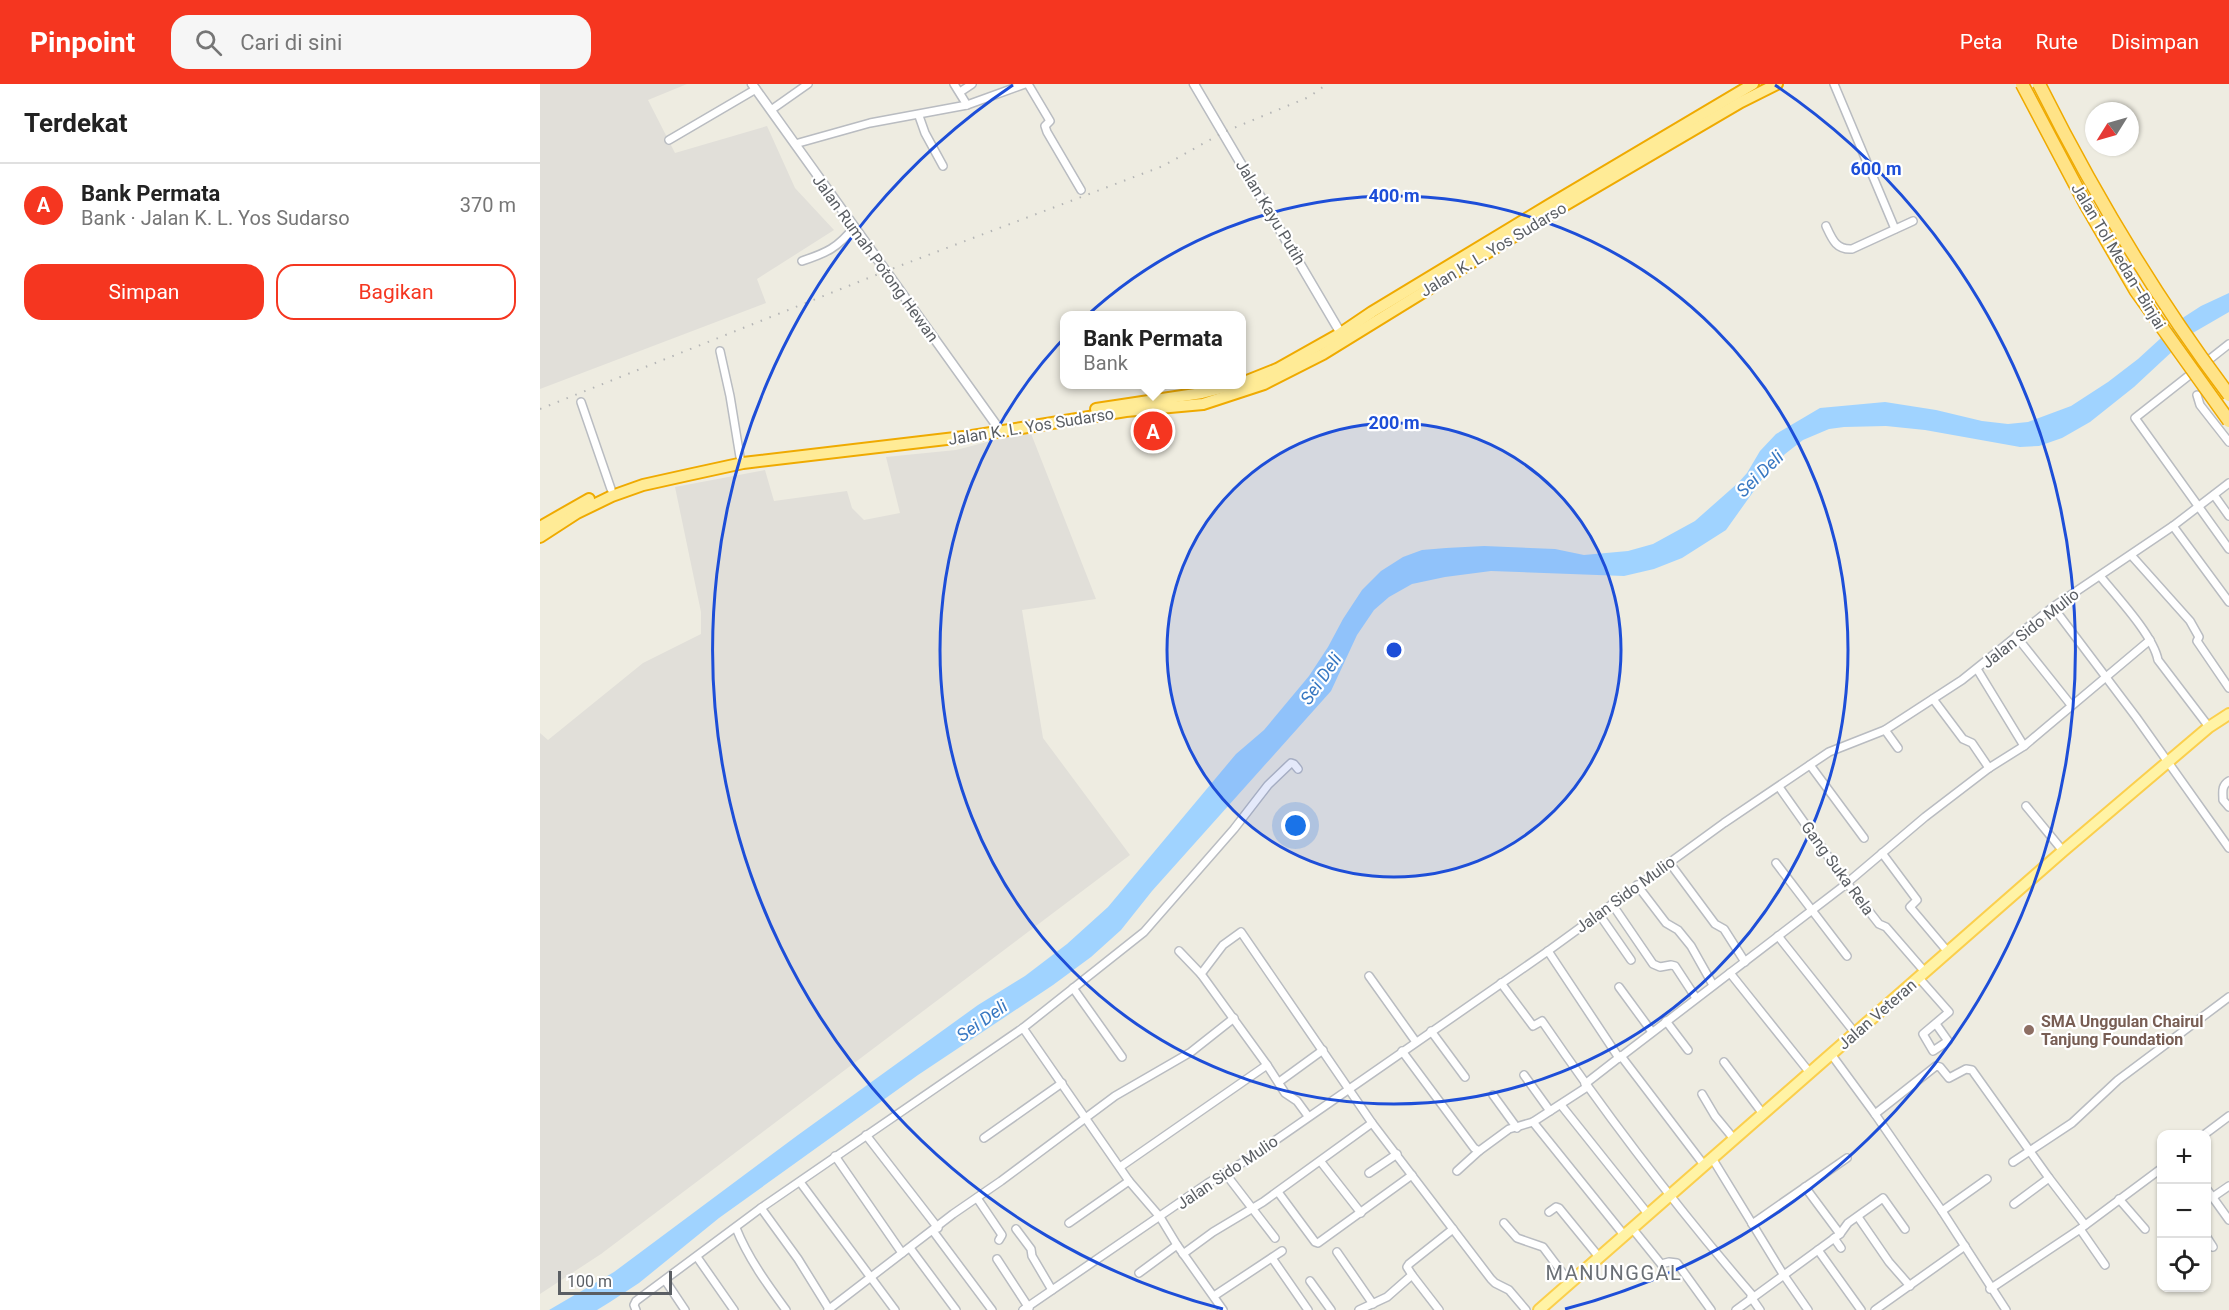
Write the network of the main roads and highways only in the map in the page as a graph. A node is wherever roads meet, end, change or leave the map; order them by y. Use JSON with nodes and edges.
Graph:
{"nodes":[{"id":1,"x":1753,"y":84,"type":"edge"},
{"id":2,"x":1776,"y":84,"type":"edge"},
{"id":3,"x":2022,"y":84,"type":"edge"},
{"id":4,"x":2039,"y":84,"type":"edge"},
{"id":5,"x":1343,"y":337,"type":"junction"},
{"id":6,"x":1246,"y":382,"type":"edge"},
{"id":7,"x":1219,"y":389,"type":"edge"},
{"id":8,"x":2229,"y":395,"type":"edge"},
{"id":9,"x":2229,"y":421,"type":"edge"},
{"id":10,"x":998,"y":429,"type":"junction"},
{"id":11,"x":540,"y":527,"type":"edge"},
{"id":12,"x":540,"y":537,"type":"edge"},
{"id":13,"x":2229,"y":705,"type":"edge"},
{"id":14,"x":2229,"y":714,"type":"edge"},
{"id":15,"x":2213,"y":724,"type":"junction"},
{"id":16,"x":1539,"y":1310,"type":"edge"}],
"edges":[{"from":1,"to":5,"type":"highway","name":"Jalan K. L. Yos Sudarso"},
{"from":2,"to":5,"type":"highway","name":"Jalan K. L. Yos Sudarso"},
{"from":3,"to":9,"type":"highway","name":"Jalan Tol Medan–Binjai","bridge":true},
{"from":4,"to":8,"type":"highway","name":"Jalan Tol Medan–Binjai","bridge":true},
{"from":5,"to":6,"type":"highway","name":"Jalan K. L. Yos Sudarso"},
{"from":5,"to":10,"type":"highway","name":"Jalan K. L. Yos Sudarso"},
{"from":7,"to":10,"type":"highway","name":"Jalan K. L. Yos Sudarso"},
{"from":10,"to":11,"type":"highway","name":"Jalan K. L. Yos Sudarso"},
{"from":10,"to":12,"type":"highway","name":"Jalan K. L. Yos Sudarso"},
{"from":13,"to":15,"type":"main road","name":"Jalan Veteran"},
{"from":14,"to":15,"type":"main road","name":"Jalan Veteran"},
{"from":15,"to":16,"type":"main road","name":"Jalan Veteran"}]}
